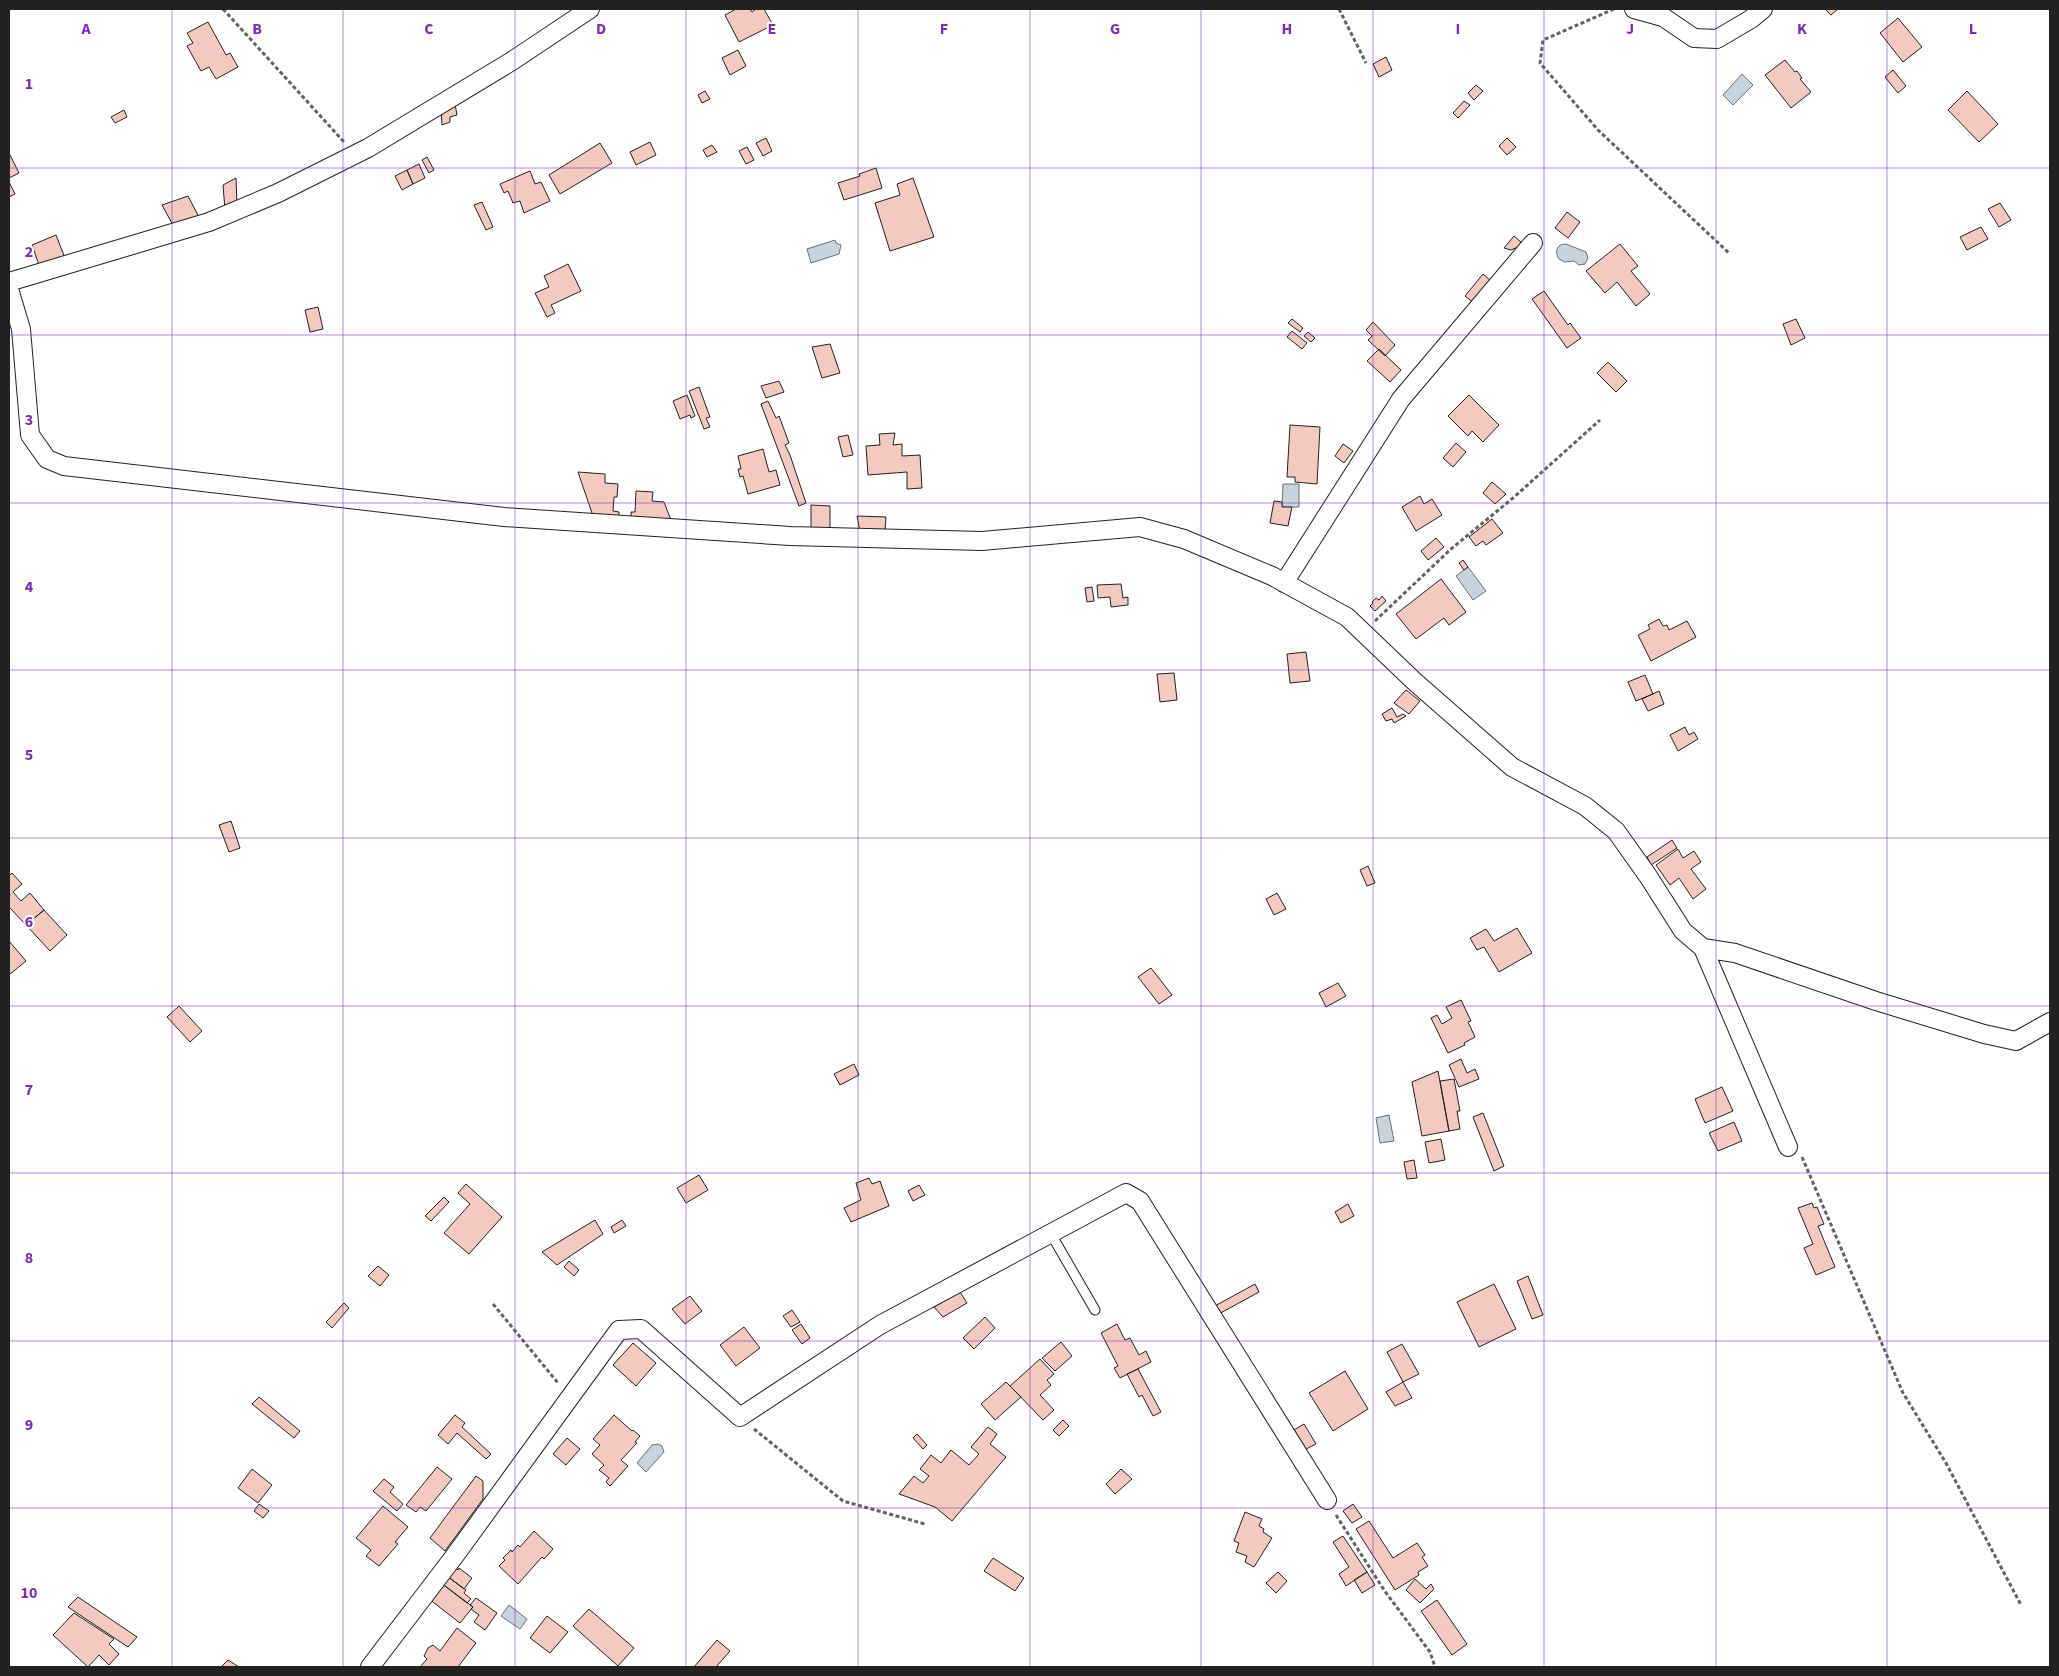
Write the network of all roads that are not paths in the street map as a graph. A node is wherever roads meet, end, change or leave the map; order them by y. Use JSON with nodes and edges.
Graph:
{"nodes":[{"id":1,"x":590,"y":9,"type":"edge"},
{"id":2,"x":1634,"y":9,"type":"edge"},
{"id":3,"x":1763,"y":9,"type":"edge"},
{"id":4,"x":1534,"y":243,"type":"dead end"},
{"id":5,"x":9,"y":282,"type":"edge"},
{"id":6,"x":9,"y":289,"type":"edge"},
{"id":7,"x":1284,"y":583,"type":"junction"},
{"id":8,"x":1703,"y":948,"type":"junction"},
{"id":9,"x":2050,"y":1022,"type":"edge"},
{"id":10,"x":1788,"y":1147,"type":"road end"},
{"id":11,"x":1051,"y":1234,"type":"junction"},
{"id":12,"x":1095,"y":1310,"type":"dead end"},
{"id":13,"x":1327,"y":1500,"type":"road end"},
{"id":14,"x":370,"y":1667,"type":"edge"}],
"edges":[{"from":1,"to":5,"type":"street"},
{"from":2,"to":3,"type":"street"},
{"from":4,"to":7,"type":"street"},
{"from":6,"to":7,"type":"street"},
{"from":7,"to":8,"type":"street"},
{"from":8,"to":9,"type":"street"},
{"from":8,"to":10,"type":"street"},
{"from":11,"to":12,"type":"lane"},
{"from":11,"to":13,"type":"street"},
{"from":11,"to":14,"type":"street"}]}
